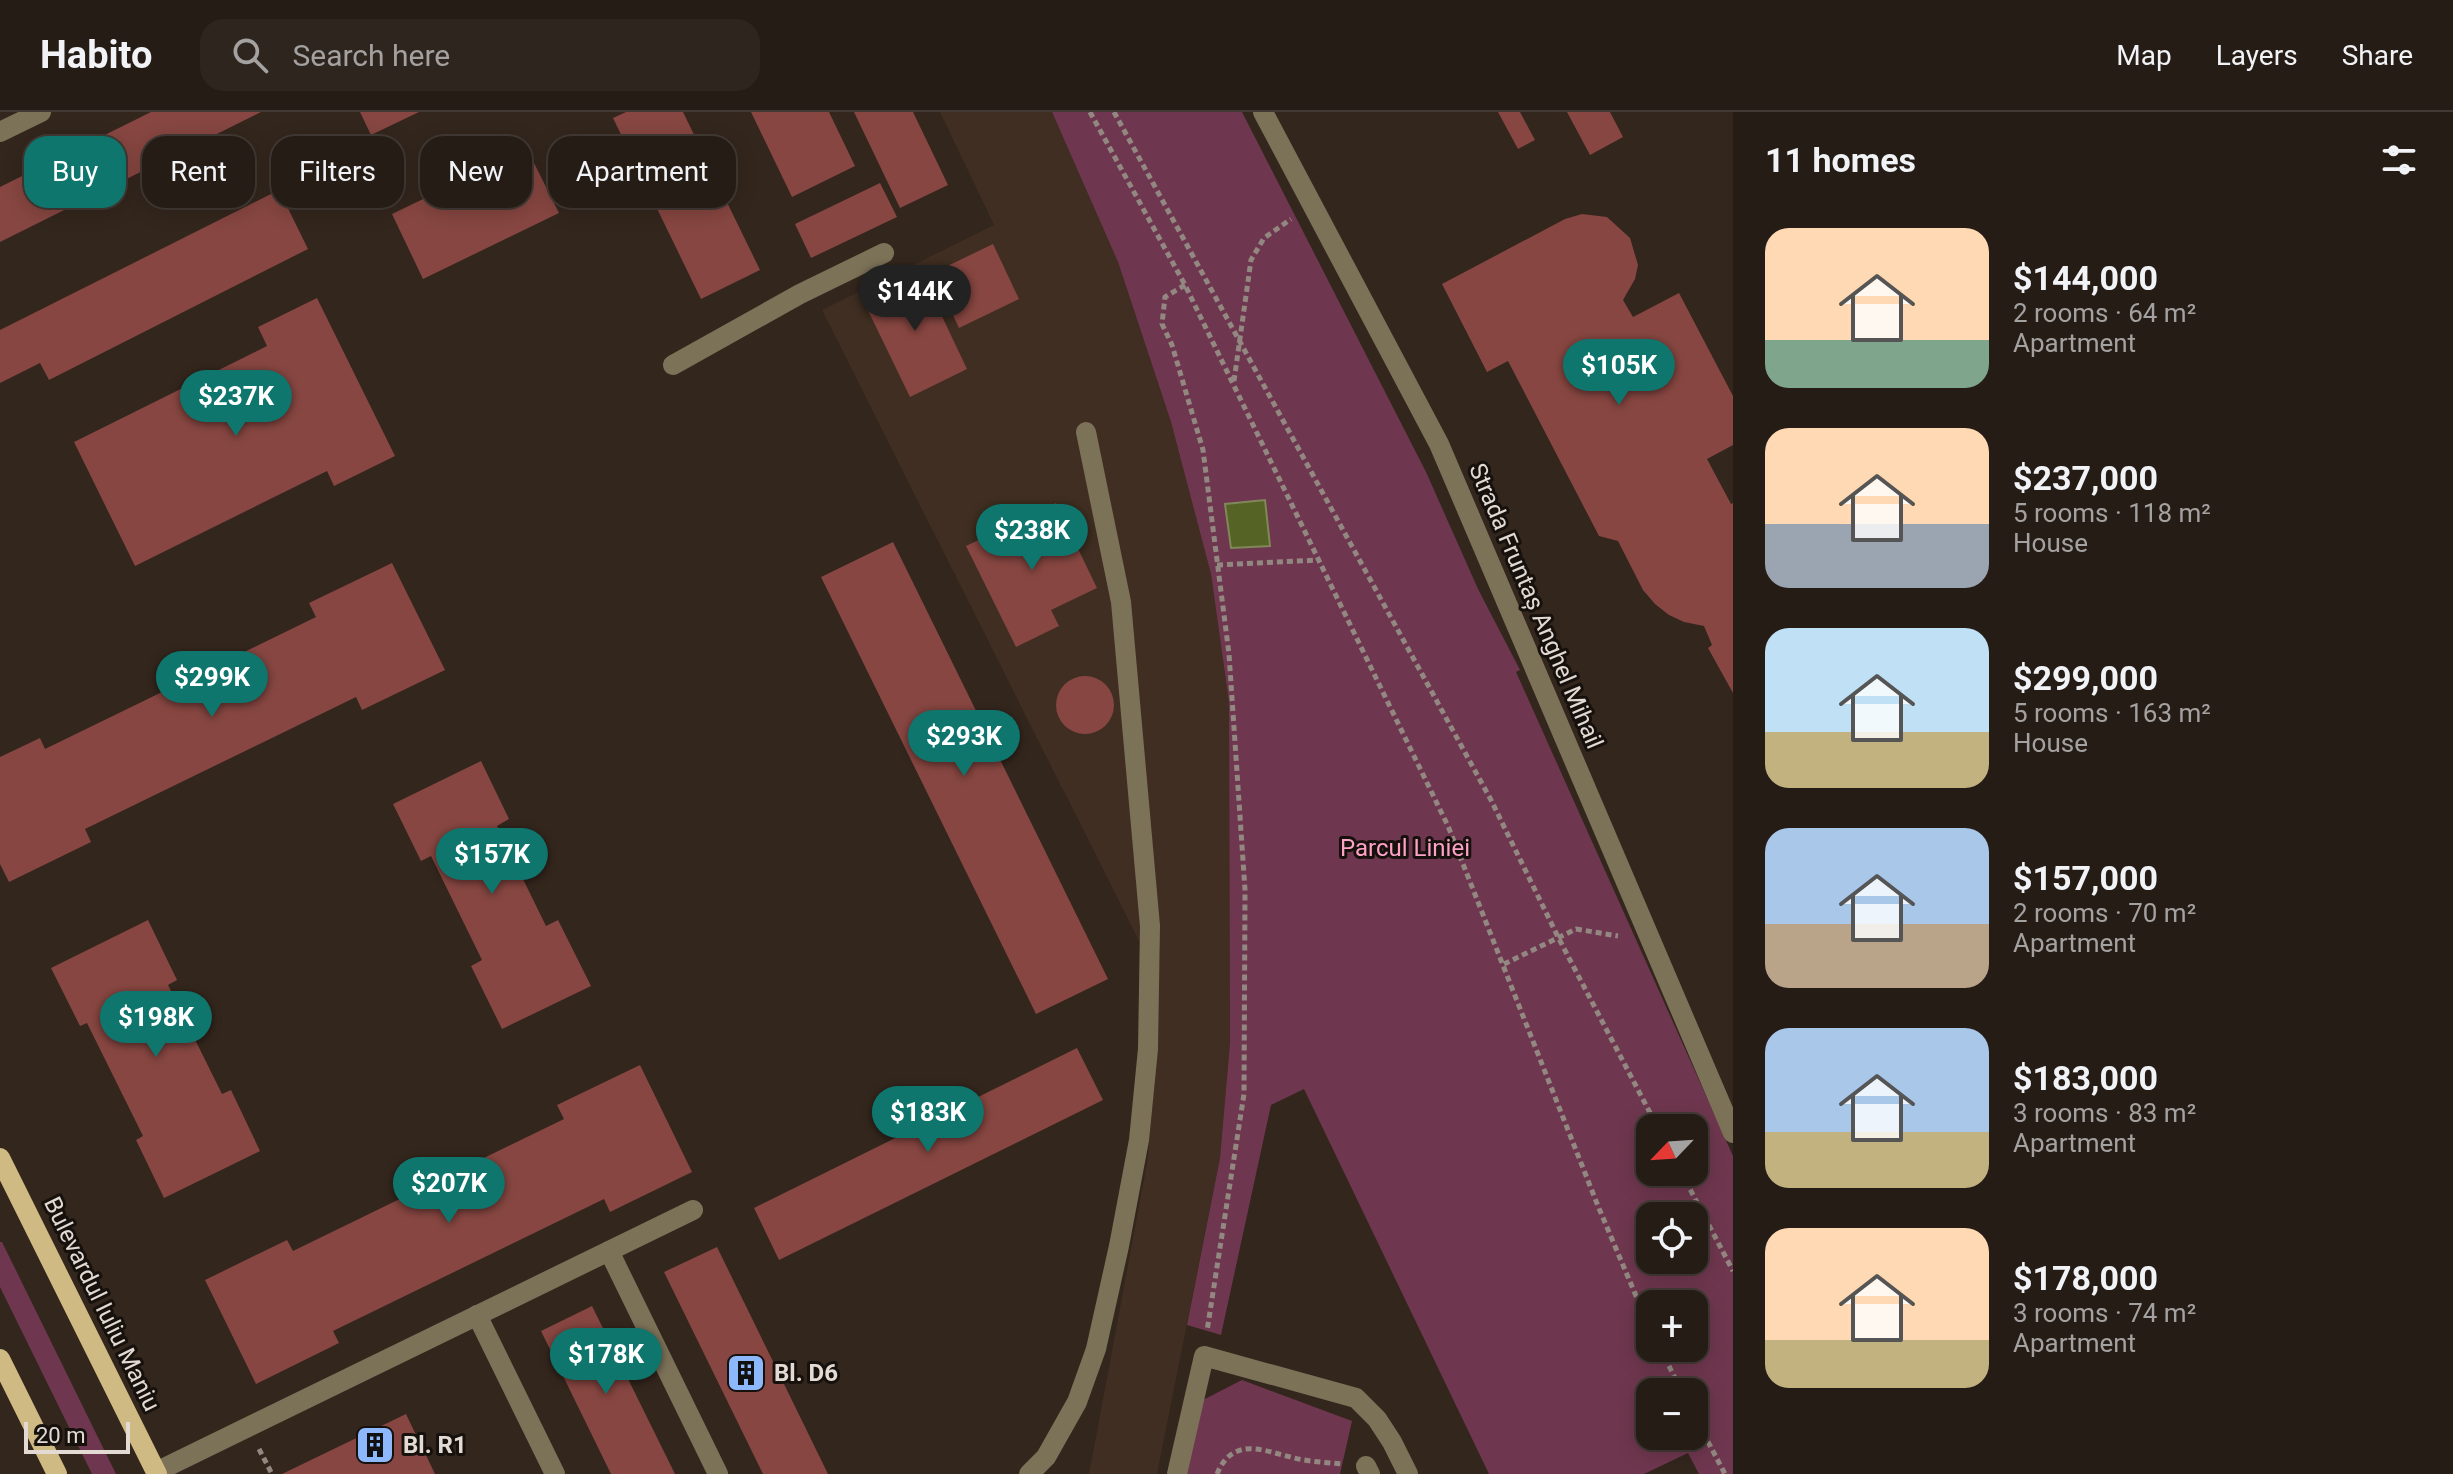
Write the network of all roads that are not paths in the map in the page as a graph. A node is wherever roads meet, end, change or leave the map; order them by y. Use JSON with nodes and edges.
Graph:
{"nodes":[{"id":1,"x":41,"y":112,"type":"edge"},
{"id":2,"x":1263,"y":112,"type":"edge"},
{"id":3,"x":0,"y":132,"type":"edge"},
{"id":4,"x":884,"y":253,"type":"dead end"},
{"id":5,"x":673,"y":365,"type":"dead end"},
{"id":6,"x":1086,"y":432,"type":"dead end"},
{"id":7,"x":1733,"y":1133,"type":"edge"},
{"id":8,"x":2,"y":1165,"type":"edge"},
{"id":9,"x":693,"y":1210,"type":"dead end"},
{"id":10,"x":609,"y":1251,"type":"junction"},
{"id":11,"x":477,"y":1315,"type":"junction"},
{"id":12,"x":0,"y":1359,"type":"edge"},
{"id":13,"x":157,"y":1473,"type":"edge"},
{"id":14,"x":57,"y":1474,"type":"edge"},
{"id":15,"x":555,"y":1474,"type":"edge"},
{"id":16,"x":718,"y":1474,"type":"edge"},
{"id":17,"x":1029,"y":1474,"type":"edge"},
{"id":18,"x":1177,"y":1474,"type":"edge"},
{"id":19,"x":1408,"y":1474,"type":"edge"}],
"edges":[{"from":1,"to":3,"type":"street"},
{"from":2,"to":7,"type":"street","name":"Strada Fruntaș Anghel Mihail"},
{"from":4,"to":5,"type":"street"},
{"from":6,"to":17,"type":"street"},
{"from":8,"to":13,"type":"main road","name":"Bulevardul Iuliu Maniu"},
{"from":9,"to":10,"type":"street"},
{"from":10,"to":11,"type":"street"},
{"from":10,"to":16,"type":"street"},
{"from":11,"to":13,"type":"street"},
{"from":11,"to":15,"type":"street"},
{"from":12,"to":14,"type":"main road"},
{"from":18,"to":19,"type":"street"}]}
